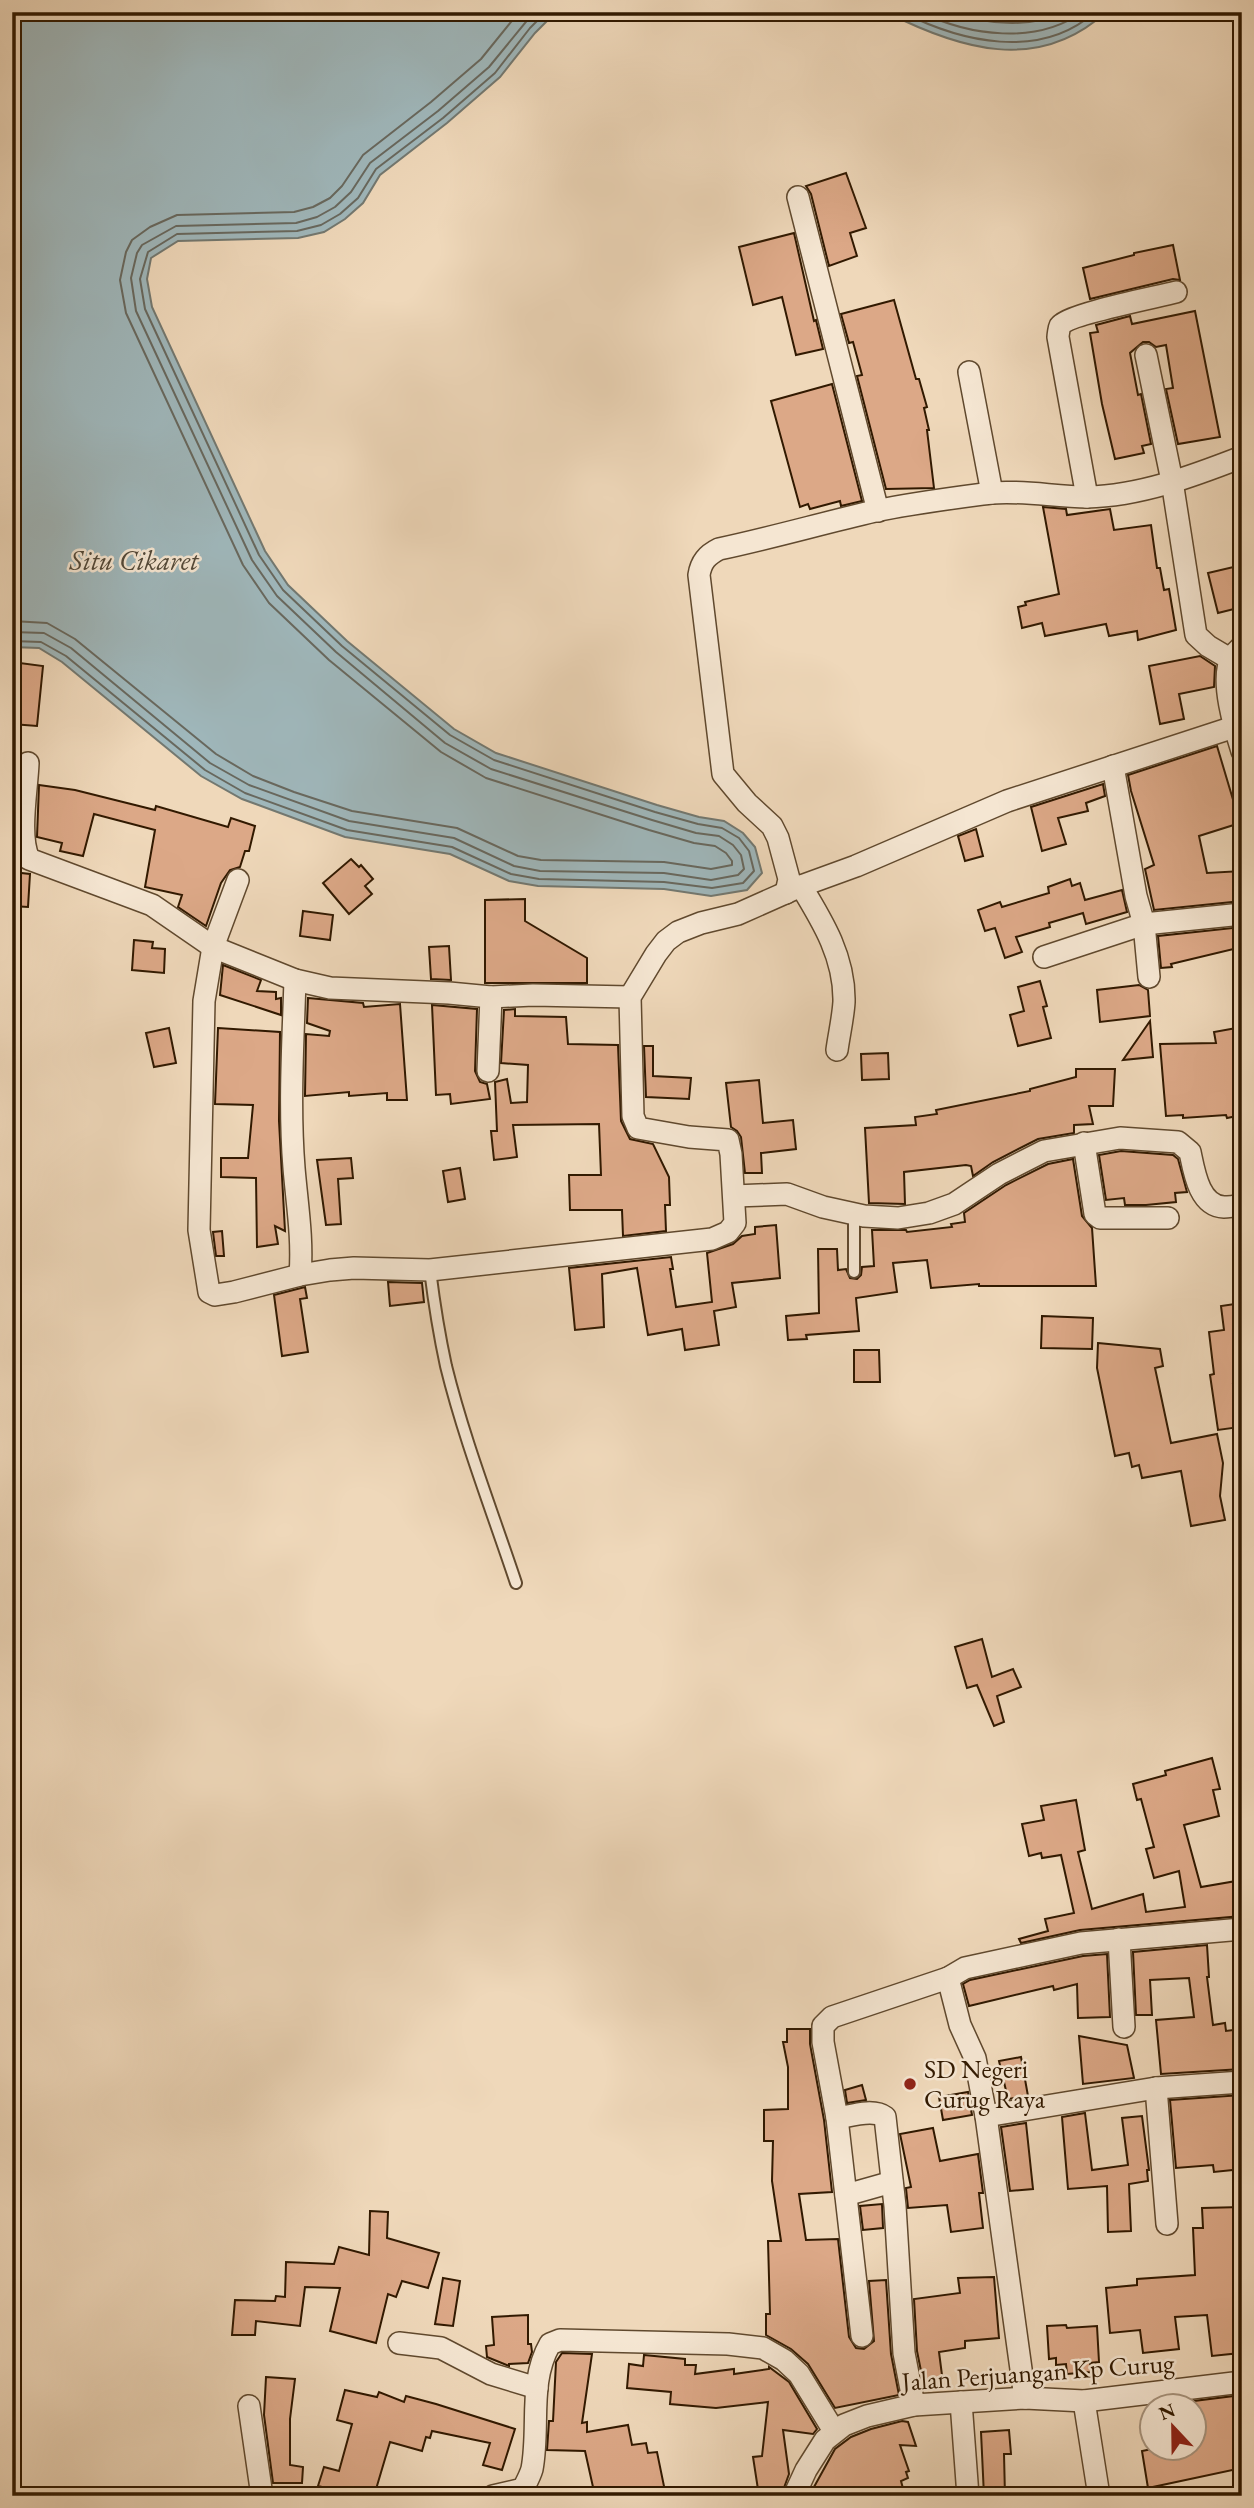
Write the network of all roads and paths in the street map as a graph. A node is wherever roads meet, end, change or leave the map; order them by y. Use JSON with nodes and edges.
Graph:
{"nodes":[{"id":1,"x":798,"y":197,"type":"dead end"},
{"id":2,"x":1176,"y":292,"type":"dead end"},
{"id":3,"x":1146,"y":355,"type":"dead end"},
{"id":4,"x":969,"y":372,"type":"dead end"},
{"id":5,"x":1242,"y":457,"type":"edge"},
{"id":6,"x":1172,"y":481,"type":"junction"},
{"id":7,"x":992,"y":493,"type":"junction"},
{"id":8,"x":1087,"y":497,"type":"junction"},
{"id":9,"x":878,"y":511,"type":"junction"},
{"id":10,"x":1236,"y":653,"type":"edge"},
{"id":11,"x":1234,"y":726,"type":"junction"},
{"id":12,"x":1242,"y":751,"type":"edge"},
{"id":13,"x":28,"y":763,"type":"dead end"},
{"id":14,"x":1114,"y":766,"type":"junction"},
{"id":15,"x":238,"y":880,"type":"dead end"},
{"id":16,"x":794,"y":890,"type":"junction"},
{"id":17,"x":1242,"y":914,"type":"edge"},
{"id":18,"x":1144,"y":924,"type":"junction"},
{"id":19,"x":213,"y":947,"type":"junction"},
{"id":20,"x":1044,"y":957,"type":"dead end"},
{"id":21,"x":1149,"y":978,"type":"dead end"},
{"id":22,"x":295,"y":981,"type":"junction"},
{"id":23,"x":491,"y":997,"type":"junction"},
{"id":24,"x":630,"y":997,"type":"junction"},
{"id":25,"x":837,"y":1051,"type":"dead end"},
{"id":26,"x":488,"y":1070,"type":"dead end"},
{"id":27,"x":1084,"y":1143,"type":"junction"},
{"id":28,"x":734,"y":1196,"type":"junction"},
{"id":29,"x":1242,"y":1205,"type":"edge"},
{"id":30,"x":854,"y":1214,"type":"junction"},
{"id":31,"x":1168,"y":1218,"type":"dead end"},
{"id":32,"x":430,"y":1270,"type":"junction"},
{"id":33,"x":854,"y":1272,"type":"dead end"},
{"id":34,"x":300,"y":1275,"type":"junction"},
{"id":35,"x":516,"y":1583,"type":"dead end"},
{"id":36,"x":1242,"y":1929,"type":"edge"},
{"id":37,"x":1119,"y":1939,"type":"junction"},
{"id":38,"x":948,"y":1978,"type":"junction"},
{"id":39,"x":1124,"y":2027,"type":"dead end"},
{"id":40,"x":1242,"y":2082,"type":"edge"},
{"id":41,"x":1156,"y":2088,"type":"junction"},
{"id":42,"x":986,"y":2116,"type":"junction"},
{"id":43,"x":837,"y":2118,"type":"junction"},
{"id":44,"x":892,"y":2182,"type":"junction"},
{"id":45,"x":846,"y":2195,"type":"junction"},
{"id":46,"x":1167,"y":2224,"type":"dead end"},
{"id":47,"x":862,"y":2336,"type":"dead end"},
{"id":48,"x":399,"y":2343,"type":"dead end"},
{"id":49,"x":1242,"y":2382,"type":"edge"},
{"id":50,"x":537,"y":2388,"type":"junction"},
{"id":51,"x":1025,"y":2398,"type":"junction"},
{"id":52,"x":1084,"y":2401,"type":"junction"},
{"id":53,"x":961,"y":2402,"type":"junction"},
{"id":54,"x":914,"y":2405,"type":"junction"},
{"id":55,"x":249,"y":2406,"type":"dead end"},
{"id":56,"x":834,"y":2431,"type":"junction"},
{"id":57,"x":524,"y":2492,"type":"edge"},
{"id":58,"x":262,"y":2496,"type":"edge"},
{"id":59,"x":493,"y":2496,"type":"edge"},
{"id":60,"x":794,"y":2496,"type":"edge"},
{"id":61,"x":968,"y":2496,"type":"edge"},
{"id":62,"x":1099,"y":2496,"type":"edge"}],
"edges":[{"from":1,"to":9,"type":"street"},
{"from":2,"to":8,"type":"street"},
{"from":3,"to":6,"type":"street"},
{"from":4,"to":7,"type":"street"},
{"from":5,"to":6,"type":"street"},
{"from":6,"to":8,"type":"street"},
{"from":6,"to":10,"type":"street"},
{"from":7,"to":8,"type":"street"},
{"from":7,"to":9,"type":"street"},
{"from":9,"to":16,"type":"street"},
{"from":10,"to":11,"type":"street"},
{"from":11,"to":12,"type":"street"},
{"from":11,"to":14,"type":"street"},
{"from":13,"to":19,"type":"street"},
{"from":14,"to":16,"type":"street"},
{"from":14,"to":18,"type":"street"},
{"from":15,"to":19,"type":"street"},
{"from":16,"to":24,"type":"street"},
{"from":16,"to":25,"type":"street"},
{"from":17,"to":18,"type":"street"},
{"from":18,"to":20,"type":"street"},
{"from":18,"to":21,"type":"street"},
{"from":19,"to":22,"type":"street"},
{"from":19,"to":34,"type":"street"},
{"from":22,"to":23,"type":"street"},
{"from":22,"to":34,"type":"street"},
{"from":23,"to":24,"type":"street"},
{"from":23,"to":26,"type":"street"},
{"from":24,"to":28,"type":"street"},
{"from":27,"to":29,"type":"street"},
{"from":27,"to":30,"type":"street"},
{"from":27,"to":31,"type":"street"},
{"from":28,"to":30,"type":"street"},
{"from":28,"to":32,"type":"street"},
{"from":30,"to":33,"type":"lane"},
{"from":32,"to":34,"type":"street"},
{"from":32,"to":35,"type":"lane"},
{"from":36,"to":37,"type":"street"},
{"from":37,"to":38,"type":"street"},
{"from":37,"to":39,"type":"street"},
{"from":38,"to":42,"type":"street"},
{"from":38,"to":43,"type":"street"},
{"from":40,"to":41,"type":"street"},
{"from":41,"to":42,"type":"street"},
{"from":41,"to":46,"type":"street"},
{"from":42,"to":51,"type":"street"},
{"from":43,"to":44,"type":"street"},
{"from":43,"to":45,"type":"street"},
{"from":44,"to":45,"type":"street"},
{"from":44,"to":54,"type":"street"},
{"from":45,"to":47,"type":"street"},
{"from":48,"to":50,"type":"street"},
{"from":49,"to":52,"type":"street","name":"Jalan Perjuangan Kp Curug"},
{"from":50,"to":56,"type":"street"},
{"from":50,"to":57,"type":"street"},
{"from":51,"to":52,"type":"street","name":"Jalan Perjuangan Kp Curug"},
{"from":51,"to":53,"type":"street","name":"Jalan Perjuangan Kp Curug"},
{"from":52,"to":62,"type":"street"},
{"from":53,"to":54,"type":"street","name":"Jalan Perjuangan Kp Curug"},
{"from":53,"to":61,"type":"street"},
{"from":54,"to":56,"type":"street","name":"Jalan Perjuangan Kp Curug"},
{"from":55,"to":58,"type":"street"},
{"from":56,"to":60,"type":"street"},
{"from":57,"to":59,"type":"street"}]}
